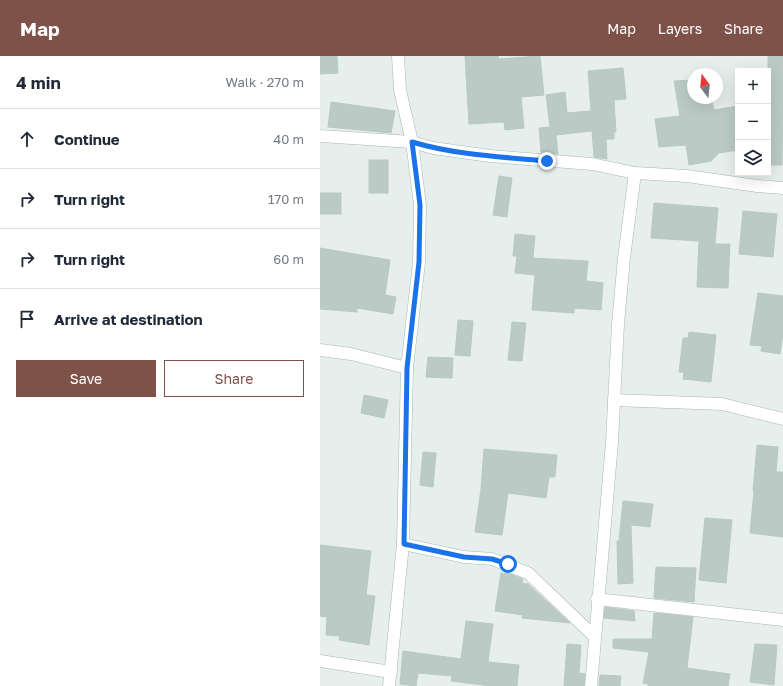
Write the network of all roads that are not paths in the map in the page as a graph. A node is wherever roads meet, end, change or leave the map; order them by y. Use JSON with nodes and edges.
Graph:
{"nodes":[{"id":1,"x":398,"y":56,"type":"edge"},
{"id":2,"x":320,"y":136,"type":"edge"},
{"id":3,"x":412,"y":142,"type":"junction"},
{"id":4,"x":635,"y":173,"type":"junction"},
{"id":5,"x":783,"y":188,"type":"edge"},
{"id":6,"x":320,"y":350,"type":"edge"},
{"id":7,"x":407,"y":368,"type":"junction"},
{"id":8,"x":614,"y":400,"type":"junction"},
{"id":9,"x":783,"y":419,"type":"edge"},
{"id":10,"x":404,"y":544,"type":"junction"},
{"id":11,"x":598,"y":600,"type":"junction"},
{"id":12,"x":783,"y":620,"type":"edge"},
{"id":13,"x":595,"y":637,"type":"junction"},
{"id":14,"x":320,"y":660,"type":"edge"},
{"id":15,"x":390,"y":672,"type":"junction"},
{"id":16,"x":389,"y":686,"type":"edge"},
{"id":17,"x":591,"y":686,"type":"edge"}],
"edges":[{"from":1,"to":3,"type":"street"},
{"from":2,"to":3,"type":"street"},
{"from":3,"to":4,"type":"street"},
{"from":3,"to":7,"type":"street"},
{"from":4,"to":5,"type":"street"},
{"from":4,"to":8,"type":"street"},
{"from":6,"to":7,"type":"street"},
{"from":7,"to":10,"type":"street"},
{"from":8,"to":9,"type":"street"},
{"from":8,"to":11,"type":"street"},
{"from":10,"to":13,"type":"street"},
{"from":10,"to":15,"type":"street"},
{"from":11,"to":12,"type":"street"},
{"from":11,"to":13,"type":"street"},
{"from":13,"to":17,"type":"street"},
{"from":14,"to":15,"type":"street"},
{"from":15,"to":16,"type":"street"}]}
